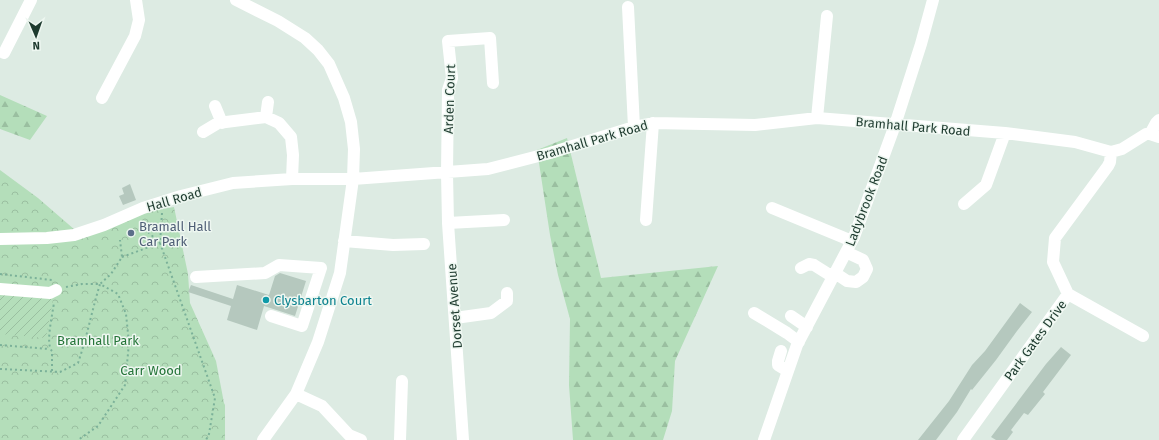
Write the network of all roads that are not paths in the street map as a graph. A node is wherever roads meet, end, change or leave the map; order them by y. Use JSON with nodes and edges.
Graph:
{"nodes":[{"id":1,"x":31,"y":0,"type":"edge"},
{"id":2,"x":136,"y":0,"type":"edge"},
{"id":3,"x":236,"y":0,"type":"edge"},
{"id":4,"x":933,"y":0,"type":"edge"},
{"id":5,"x":255,"y":5,"type":"edge"},
{"id":6,"x":628,"y":7,"type":"dead end"},
{"id":7,"x":827,"y":16,"type":"dead end"},
{"id":8,"x":4,"y":53,"type":"dead end"},
{"id":9,"x":494,"y":83,"type":"dead end"},
{"id":10,"x":102,"y":98,"type":"dead end"},
{"id":11,"x":268,"y":102,"type":"dead end"},
{"id":12,"x":214,"y":106,"type":"dead end"},
{"id":13,"x":266,"y":117,"type":"junction"},
{"id":14,"x":817,"y":118,"type":"junction"},
{"id":15,"x":1159,"y":120,"type":"edge"},
{"id":16,"x":222,"y":123,"type":"junction"},
{"id":17,"x":654,"y":123,"type":"junction"},
{"id":18,"x":895,"y":125,"type":"junction"},
{"id":19,"x":634,"y":127,"type":"junction"},
{"id":20,"x":203,"y":132,"type":"dead end"},
{"id":21,"x":1005,"y":133,"type":"junction"},
{"id":22,"x":1155,"y":136,"type":"edge"},
{"id":23,"x":1111,"y":152,"type":"junction"},
{"id":24,"x":447,"y":173,"type":"junction"},
{"id":25,"x":292,"y":179,"type":"junction"},
{"id":26,"x":352,"y":179,"type":"junction"},
{"id":27,"x":964,"y":204,"type":"dead end"},
{"id":28,"x":772,"y":208,"type":"dead end"},
{"id":29,"x":504,"y":220,"type":"dead end"},
{"id":30,"x":646,"y":220,"type":"dead end"},
{"id":31,"x":448,"y":223,"type":"junction"},
{"id":32,"x":0,"y":239,"type":"edge"},
{"id":33,"x":344,"y":241,"type":"junction"},
{"id":34,"x":852,"y":241,"type":"junction"},
{"id":35,"x":424,"y":244,"type":"dead end"},
{"id":36,"x":846,"y":252,"type":"junction"},
{"id":37,"x":800,"y":268,"type":"dead end"},
{"id":38,"x":834,"y":275,"type":"junction"},
{"id":39,"x":196,"y":277,"type":"dead end"},
{"id":40,"x":56,"y":285,"type":"road end"},
{"id":41,"x":0,"y":289,"type":"edge"},
{"id":42,"x":507,"y":293,"type":"dead end"},
{"id":43,"x":1068,"y":294,"type":"junction"},
{"id":44,"x":312,"y":297,"type":"junction"},
{"id":45,"x":330,"y":304,"type":"junction"},
{"id":46,"x":754,"y":313,"type":"dead end"},
{"id":47,"x":271,"y":316,"type":"dead end"},
{"id":48,"x":791,"y":316,"type":"dead end"},
{"id":49,"x":455,"y":318,"type":"junction"},
{"id":50,"x":807,"y":327,"type":"junction"},
{"id":51,"x":1143,"y":336,"type":"dead end"},
{"id":52,"x":799,"y":342,"type":"junction"},
{"id":53,"x":781,"y":351,"type":"dead end"},
{"id":54,"x":788,"y":371,"type":"junction"},
{"id":55,"x":402,"y":381,"type":"dead end"},
{"id":56,"x":296,"y":394,"type":"junction"},
{"id":57,"x":263,"y":440,"type":"edge"},
{"id":58,"x":361,"y":440,"type":"edge"},
{"id":59,"x":400,"y":440,"type":"edge"},
{"id":60,"x":464,"y":440,"type":"edge"},
{"id":61,"x":764,"y":440,"type":"edge"},
{"id":62,"x":962,"y":440,"type":"edge"}],
"edges":[{"from":1,"to":8,"type":"street"},
{"from":2,"to":10,"type":"street"},
{"from":3,"to":5,"type":"street"},
{"from":4,"to":18,"type":"street","name":"Ladybrook Road"},
{"from":5,"to":26,"type":"street"},
{"from":6,"to":19,"type":"street"},
{"from":7,"to":14,"type":"street"},
{"from":9,"to":24,"type":"street","name":"Arden Court"},
{"from":11,"to":13,"type":"street"},
{"from":12,"to":16,"type":"street"},
{"from":13,"to":16,"type":"street"},
{"from":13,"to":25,"type":"street"},
{"from":14,"to":17,"type":"street","name":"Bramhall Park Road"},
{"from":14,"to":18,"type":"street","name":"Bramhall Park Road"},
{"from":15,"to":22,"type":"street"},
{"from":16,"to":20,"type":"street"},
{"from":17,"to":19,"type":"street","name":"Bramhall Park Road"},
{"from":17,"to":30,"type":"street"},
{"from":18,"to":21,"type":"street","name":"Bramhall Park Road"},
{"from":18,"to":34,"type":"street","name":"Ladybrook Road"},
{"from":19,"to":24,"type":"street","name":"Bramhall Park Road"},
{"from":21,"to":23,"type":"street","name":"Bramhall Park Road"},
{"from":21,"to":27,"type":"street"},
{"from":22,"to":23,"type":"street"},
{"from":23,"to":43,"type":"street","name":"Park Gates Drive"},
{"from":24,"to":26,"type":"street","name":"Bramhall Park Road"},
{"from":24,"to":31,"type":"street","name":"Dorset Avenue"},
{"from":25,"to":26,"type":"street","name":"Hall Road"},
{"from":25,"to":32,"type":"street","name":"Hall Road"},
{"from":26,"to":33,"type":"street"},
{"from":28,"to":34,"type":"street"},
{"from":29,"to":31,"type":"street"},
{"from":31,"to":49,"type":"street","name":"Dorset Avenue"},
{"from":33,"to":35,"type":"street"},
{"from":33,"to":45,"type":"street"},
{"from":34,"to":36,"type":"street","name":"Ladybrook Road"},
{"from":36,"to":38,"type":"street","name":"Ladybrook Road"},
{"from":36,"to":38,"type":"street"},
{"from":37,"to":38,"type":"street"},
{"from":38,"to":50,"type":"street","name":"Ladybrook Road"},
{"from":39,"to":44,"type":"street"},
{"from":40,"to":41,"type":"street"},
{"from":42,"to":49,"type":"street"},
{"from":43,"to":51,"type":"street"},
{"from":43,"to":62,"type":"street","name":"Park Gates Drive"},
{"from":44,"to":45,"type":"street"},
{"from":44,"to":47,"type":"street"},
{"from":45,"to":56,"type":"street"},
{"from":46,"to":52,"type":"street"},
{"from":48,"to":50,"type":"street"},
{"from":49,"to":60,"type":"street","name":"Dorset Avenue"},
{"from":50,"to":52,"type":"street","name":"Ladybrook Road"},
{"from":52,"to":54,"type":"street","name":"Ladybrook Road"},
{"from":53,"to":54,"type":"street"},
{"from":54,"to":61,"type":"street","name":"Ladybrook Road"},
{"from":55,"to":59,"type":"street"},
{"from":56,"to":57,"type":"street"},
{"from":56,"to":58,"type":"street"}]}
